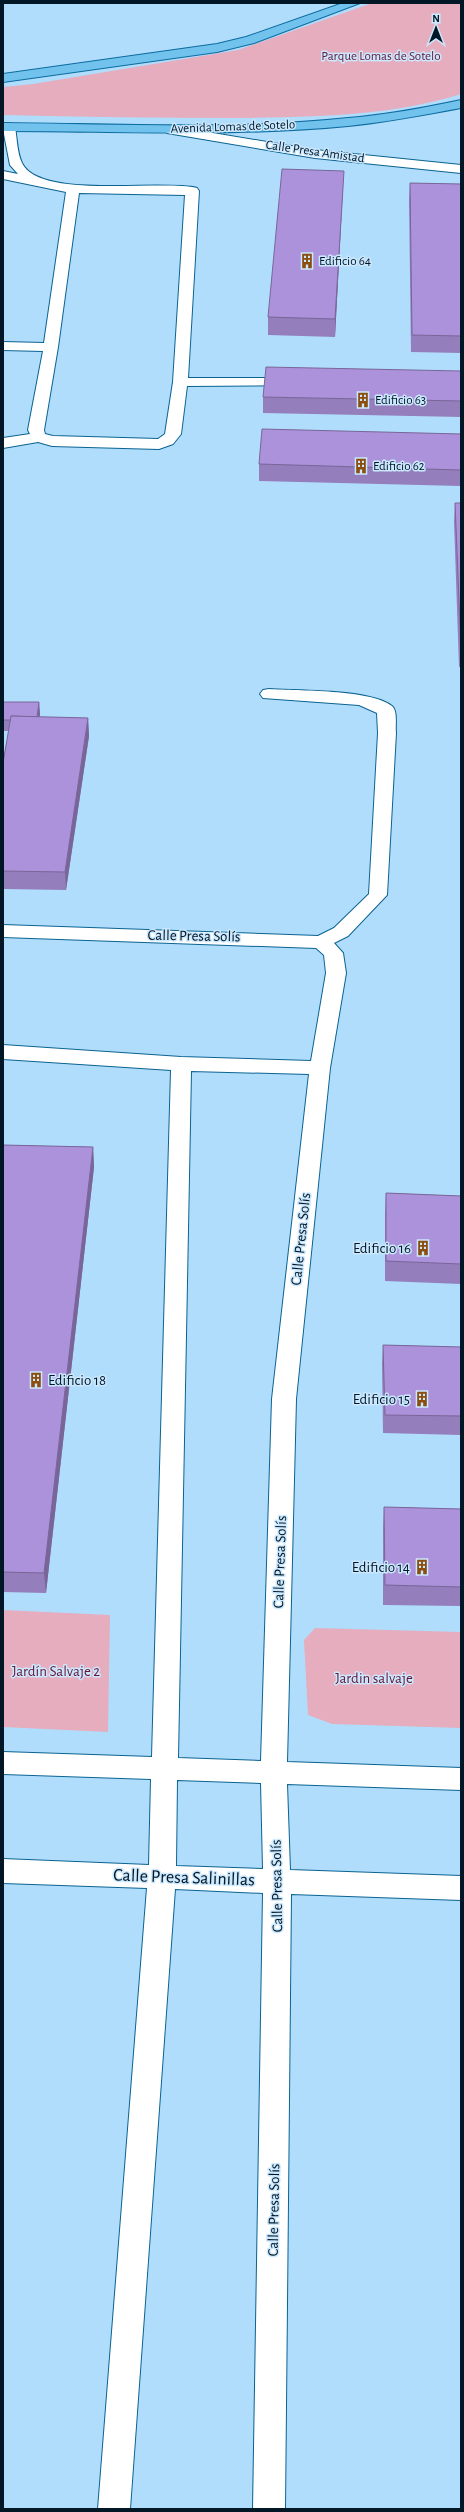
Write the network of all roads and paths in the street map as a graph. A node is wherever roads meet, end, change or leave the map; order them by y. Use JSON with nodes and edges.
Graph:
{"nodes":[{"id":1,"x":354,"y":3,"type":"edge"},
{"id":2,"x":3,"y":78,"type":"edge"},
{"id":3,"x":461,"y":104,"type":"edge"},
{"id":4,"x":6,"y":127,"type":"edge"},
{"id":5,"x":171,"y":130,"type":"junction"},
{"id":6,"x":461,"y":169,"type":"edge"},
{"id":7,"x":3,"y":175,"type":"edge"},
{"id":8,"x":33,"y":181,"type":"junction"},
{"id":9,"x":73,"y":190,"type":"junction"},
{"id":10,"x":3,"y":346,"type":"edge"},
{"id":11,"x":51,"y":347,"type":"junction"},
{"id":12,"x":180,"y":382,"type":"junction"},
{"id":13,"x":312,"y":382,"type":"edge"},
{"id":14,"x":39,"y":437,"type":"junction"},
{"id":15,"x":3,"y":443,"type":"edge"},
{"id":16,"x":269,"y":694,"type":"dead end"},
{"id":17,"x":3,"y":931,"type":"edge"},
{"id":18,"x":321,"y":942,"type":"junction"},
{"id":19,"x":3,"y":1052,"type":"edge"},
{"id":20,"x":181,"y":1064,"type":"junction"},
{"id":21,"x":320,"y":1068,"type":"junction"},
{"id":22,"x":3,"y":1763,"type":"edge"},
{"id":23,"x":164,"y":1770,"type":"junction"},
{"id":24,"x":274,"y":1774,"type":"junction"},
{"id":25,"x":461,"y":1779,"type":"edge"},
{"id":26,"x":3,"y":1871,"type":"edge"},
{"id":27,"x":162,"y":1878,"type":"junction"},
{"id":28,"x":278,"y":1882,"type":"junction"},
{"id":29,"x":461,"y":1888,"type":"edge"},
{"id":30,"x":114,"y":2509,"type":"edge"},
{"id":31,"x":269,"y":2509,"type":"edge"}],
"edges":[{"from":1,"to":2,"type":"main road"},
{"from":3,"to":5,"type":"main road","name":"Avenida Lomas de Sotelo"},
{"from":4,"to":5,"type":"main road","name":"Avenida Lomas de Sotelo"},
{"from":4,"to":8,"type":"street"},
{"from":5,"to":6,"type":"street","name":"Calle Presa Amistad"},
{"from":7,"to":8,"type":"street"},
{"from":8,"to":9,"type":"street"},
{"from":9,"to":11,"type":"street"},
{"from":9,"to":12,"type":"street"},
{"from":10,"to":11,"type":"street"},
{"from":11,"to":14,"type":"street"},
{"from":12,"to":13,"type":"street"},
{"from":12,"to":14,"type":"street"},
{"from":14,"to":15,"type":"street"},
{"from":16,"to":18,"type":"street"},
{"from":17,"to":18,"type":"street","name":"Calle Presa Solís"},
{"from":18,"to":21,"type":"street","name":"Calle Presa Solís"},
{"from":19,"to":20,"type":"street"},
{"from":20,"to":21,"type":"street"},
{"from":20,"to":23,"type":"street"},
{"from":21,"to":24,"type":"street","name":"Calle Presa Solís"},
{"from":22,"to":23,"type":"street"},
{"from":23,"to":24,"type":"street"},
{"from":23,"to":27,"type":"street"},
{"from":24,"to":25,"type":"street"},
{"from":24,"to":28,"type":"street","name":"Calle Presa Solís"},
{"from":26,"to":27,"type":"street","name":"Calle Presa Salinillas"},
{"from":27,"to":28,"type":"street","name":"Calle Presa Salinillas"},
{"from":27,"to":30,"type":"street"},
{"from":28,"to":29,"type":"street","name":"Calle Presa Salinillas"},
{"from":28,"to":31,"type":"street","name":"Calle Presa Solís"}]}
